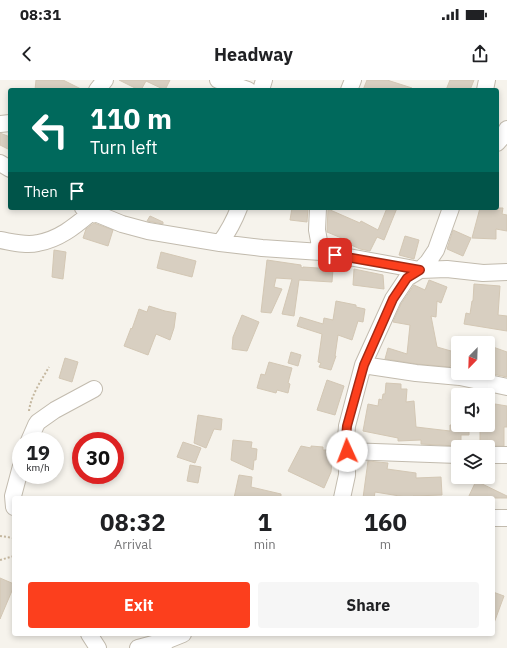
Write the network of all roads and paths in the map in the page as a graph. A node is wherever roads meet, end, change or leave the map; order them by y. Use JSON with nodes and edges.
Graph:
{"nodes":[{"id":1,"x":105,"y":80,"type":"edge"},
{"id":2,"x":218,"y":80,"type":"edge"},
{"id":3,"x":99,"y":88,"type":"edge"},
{"id":4,"x":242,"y":88,"type":"edge"},
{"id":5,"x":507,"y":129,"type":"edge"},
{"id":6,"x":499,"y":141,"type":"edge"},
{"id":7,"x":87,"y":210,"type":"edge"},
{"id":8,"x":238,"y":210,"type":"edge"},
{"id":9,"x":318,"y":210,"type":"edge"},
{"id":10,"x":450,"y":210,"type":"edge"},
{"id":11,"x":0,"y":240,"type":"edge"},
{"id":12,"x":220,"y":243,"type":"junction"},
{"id":13,"x":321,"y":252,"type":"junction"},
{"id":14,"x":420,"y":270,"type":"junction"},
{"id":15,"x":507,"y":272,"type":"edge"},
{"id":16,"x":364,"y":365,"type":"junction"},
{"id":17,"x":49,"y":366,"type":"dead end"},
{"id":18,"x":507,"y":387,"type":"edge"},
{"id":19,"x":94,"y":389,"type":"dead end"},
{"id":20,"x":30,"y":432,"type":"edge"},
{"id":21,"x":33,"y":432,"type":"edge"},
{"id":22,"x":347,"y":451,"type":"junction"},
{"id":23,"x":495,"y":455,"type":"edge"},
{"id":24,"x":507,"y":455,"type":"edge"},
{"id":25,"x":451,"y":456,"type":"edge"},
{"id":26,"x":16,"y":484,"type":"edge"},
{"id":27,"x":12,"y":496,"type":"edge"},
{"id":28,"x":342,"y":496,"type":"edge"},
{"id":29,"x":495,"y":518,"type":"edge"},
{"id":30,"x":507,"y":518,"type":"edge"},
{"id":31,"x":0,"y":536,"type":"edge"},
{"id":32,"x":12,"y":538,"type":"edge"},
{"id":33,"x":12,"y":557,"type":"edge"},
{"id":34,"x":0,"y":560,"type":"edge"},
{"id":35,"x":90,"y":636,"type":"edge"},
{"id":36,"x":179,"y":636,"type":"edge"},
{"id":37,"x":164,"y":644,"type":"edge"},
{"id":38,"x":98,"y":648,"type":"edge"},
{"id":39,"x":138,"y":648,"type":"edge"}],
"edges":[{"from":1,"to":3,"type":"street"},
{"from":2,"to":4,"type":"street"},
{"from":5,"to":6,"type":"street"},
{"from":7,"to":11,"type":"street"},
{"from":7,"to":12,"type":"street"},
{"from":8,"to":12,"type":"street"},
{"from":9,"to":13,"type":"street"},
{"from":10,"to":14,"type":"street"},
{"from":12,"to":13,"type":"street"},
{"from":13,"to":14,"type":"street"},
{"from":14,"to":15,"type":"street"},
{"from":14,"to":16,"type":"street"},
{"from":16,"to":18,"type":"street"},
{"from":16,"to":22,"type":"street"},
{"from":17,"to":20,"type":"path"},
{"from":19,"to":21,"type":"street"},
{"from":22,"to":25,"type":"street"},
{"from":22,"to":28,"type":"street"},
{"from":23,"to":24,"type":"street"},
{"from":26,"to":27,"type":"street"},
{"from":29,"to":30,"type":"street"},
{"from":31,"to":32,"type":"path"},
{"from":33,"to":34,"type":"path"},
{"from":35,"to":38,"type":"street"},
{"from":36,"to":37,"type":"street"},
{"from":37,"to":39,"type":"street"}]}
